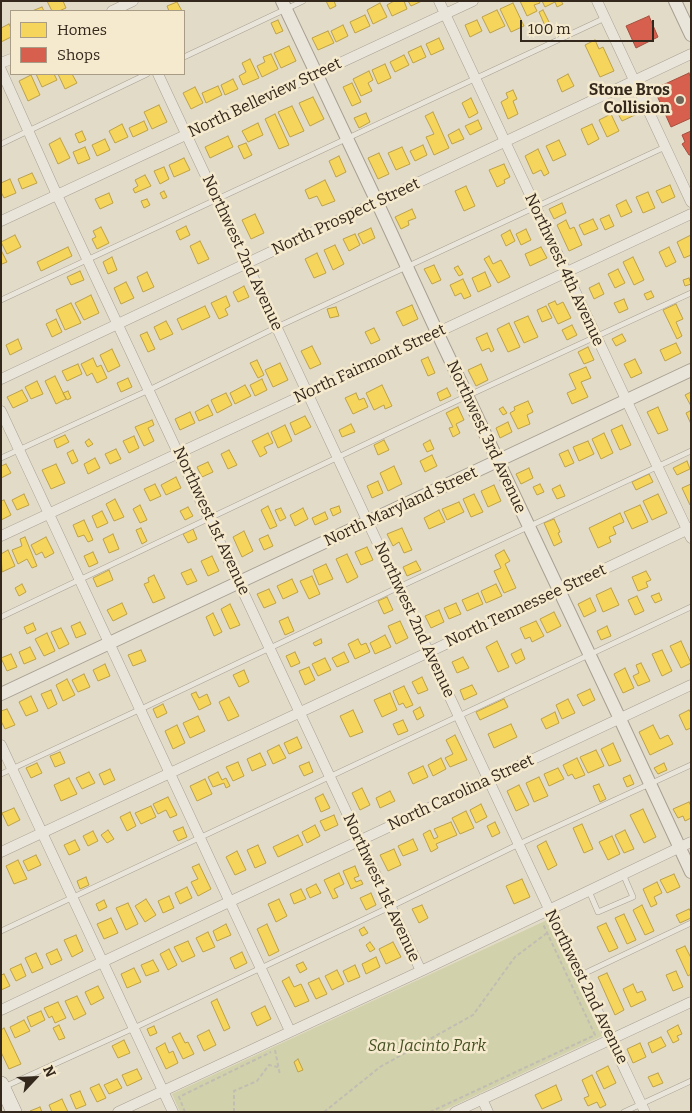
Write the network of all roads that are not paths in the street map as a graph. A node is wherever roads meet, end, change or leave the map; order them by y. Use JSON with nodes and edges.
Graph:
{"nodes":[{"id":1,"x":303,"y":1,"type":"edge"},
{"id":2,"x":439,"y":1,"type":"edge"},
{"id":3,"x":473,"y":1,"type":"edge"},
{"id":4,"x":597,"y":1,"type":"edge"},
{"id":5,"x":675,"y":1,"type":"edge"},
{"id":6,"x":128,"y":5,"type":"edge"},
{"id":7,"x":284,"y":5,"type":"edge"},
{"id":8,"x":115,"y":10,"type":"edge"},
{"id":9,"x":445,"y":14,"type":"junction"},
{"id":10,"x":605,"y":18,"type":"junction"},
{"id":11,"x":691,"y":35,"type":"edge"},
{"id":12,"x":691,"y":54,"type":"edge"},
{"id":13,"x":185,"y":55,"type":"edge"},
{"id":14,"x":1,"y":70,"type":"edge"},
{"id":15,"x":317,"y":74,"type":"junction"},
{"id":16,"x":145,"y":75,"type":"edge"},
{"id":17,"x":158,"y":75,"type":"edge"},
{"id":18,"x":474,"y":78,"type":"junction"},
{"id":19,"x":634,"y":81,"type":"junction"},
{"id":20,"x":29,"y":131,"type":"junction"},
{"id":21,"x":187,"y":135,"type":"junction"},
{"id":22,"x":348,"y":138,"type":"junction"},
{"id":23,"x":504,"y":142,"type":"junction"},
{"id":24,"x":1,"y":144,"type":"edge"},
{"id":25,"x":665,"y":147,"type":"junction"},
{"id":26,"x":57,"y":195,"type":"junction"},
{"id":27,"x":217,"y":199,"type":"junction"},
{"id":28,"x":378,"y":202,"type":"junction"},
{"id":29,"x":691,"y":202,"type":"edge"},
{"id":30,"x":535,"y":207,"type":"junction"},
{"id":31,"x":691,"y":214,"type":"edge"},
{"id":32,"x":1,"y":221,"type":"edge"},
{"id":33,"x":88,"y":260,"type":"junction"},
{"id":34,"x":247,"y":263,"type":"junction"},
{"id":35,"x":407,"y":267,"type":"junction"},
{"id":36,"x":566,"y":272,"type":"junction"},
{"id":37,"x":691,"y":293,"type":"edge"},
{"id":38,"x":1,"y":300,"type":"edge"},
{"id":39,"x":118,"y":324,"type":"junction"},
{"id":40,"x":277,"y":327,"type":"junction"},
{"id":41,"x":437,"y":332,"type":"junction"},
{"id":42,"x":596,"y":336,"type":"junction"},
{"id":43,"x":691,"y":370,"type":"edge"},
{"id":44,"x":1,"y":379,"type":"edge"},
{"id":45,"x":150,"y":390,"type":"junction"},
{"id":46,"x":308,"y":393,"type":"junction"},
{"id":47,"x":467,"y":396,"type":"junction"},
{"id":48,"x":626,"y":401,"type":"junction"},
{"id":49,"x":1,"y":411,"type":"edge"},
{"id":50,"x":20,"y":449,"type":"junction"},
{"id":51,"x":691,"y":451,"type":"edge"},
{"id":52,"x":179,"y":453,"type":"junction"},
{"id":53,"x":1,"y":458,"type":"edge"},
{"id":54,"x":338,"y":458,"type":"junction"},
{"id":55,"x":498,"y":461,"type":"junction"},
{"id":56,"x":657,"y":467,"type":"junction"},
{"id":57,"x":49,"y":514,"type":"junction"},
{"id":58,"x":209,"y":518,"type":"junction"},
{"id":59,"x":368,"y":522,"type":"junction"},
{"id":60,"x":528,"y":526,"type":"junction"},
{"id":61,"x":689,"y":532,"type":"edge"},
{"id":62,"x":1,"y":536,"type":"edge"},
{"id":63,"x":80,"y":580,"type":"junction"},
{"id":64,"x":239,"y":582,"type":"junction"},
{"id":65,"x":398,"y":587,"type":"junction"},
{"id":66,"x":558,"y":591,"type":"junction"},
{"id":67,"x":691,"y":607,"type":"edge"},
{"id":68,"x":1,"y":617,"type":"edge"},
{"id":69,"x":110,"y":643,"type":"junction"},
{"id":70,"x":270,"y":648,"type":"junction"},
{"id":71,"x":429,"y":652,"type":"junction"},
{"id":72,"x":589,"y":654,"type":"junction"},
{"id":73,"x":691,"y":685,"type":"edge"},
{"id":74,"x":1,"y":694,"type":"edge"},
{"id":75,"x":141,"y":709,"type":"junction"},
{"id":76,"x":300,"y":712,"type":"junction"},
{"id":77,"x":459,"y":716,"type":"junction"},
{"id":78,"x":620,"y":719,"type":"junction"},
{"id":79,"x":1,"y":745,"type":"edge"},
{"id":80,"x":691,"y":765,"type":"edge"},
{"id":81,"x":12,"y":768,"type":"junction"},
{"id":82,"x":170,"y":772,"type":"junction"},
{"id":83,"x":1,"y":774,"type":"edge"},
{"id":84,"x":330,"y":777,"type":"junction"},
{"id":85,"x":489,"y":780,"type":"junction"},
{"id":86,"x":650,"y":783,"type":"junction"},
{"id":87,"x":42,"y":832,"type":"junction"},
{"id":88,"x":201,"y":837,"type":"junction"},
{"id":89,"x":359,"y":841,"type":"junction"},
{"id":90,"x":519,"y":844,"type":"junction"},
{"id":91,"x":685,"y":845,"type":"edge"},
{"id":92,"x":1,"y":852,"type":"edge"},
{"id":93,"x":691,"y":872,"type":"edge"},
{"id":94,"x":623,"y":874,"type":"junction"},
{"id":95,"x":588,"y":890,"type":"junction"},
{"id":96,"x":73,"y":898,"type":"junction"},
{"id":97,"x":231,"y":901,"type":"junction"},
{"id":98,"x":390,"y":907,"type":"junction"},
{"id":99,"x":549,"y":909,"type":"junction"},
{"id":100,"x":691,"y":923,"type":"edge"},
{"id":101,"x":1,"y":931,"type":"edge"},
{"id":102,"x":103,"y":962,"type":"junction"},
{"id":103,"x":262,"y":968,"type":"junction"},
{"id":104,"x":421,"y":971,"type":"junction"},
{"id":105,"x":581,"y":975,"type":"junction"},
{"id":106,"x":691,"y":1002,"type":"edge"},
{"id":107,"x":1,"y":1010,"type":"edge"},
{"id":108,"x":134,"y":1028,"type":"junction"},
{"id":109,"x":290,"y":1031,"type":"junction"},
{"id":110,"x":612,"y":1039,"type":"junction"},
{"id":111,"x":691,"y":1081,"type":"edge"},
{"id":112,"x":2,"y":1086,"type":"edge"},
{"id":113,"x":164,"y":1090,"type":"junction"},
{"id":114,"x":482,"y":1099,"type":"junction"},
{"id":115,"x":643,"y":1108,"type":"edge"},
{"id":116,"x":14,"y":1112,"type":"edge"},
{"id":117,"x":118,"y":1112,"type":"edge"},
{"id":118,"x":173,"y":1112,"type":"edge"},
{"id":119,"x":455,"y":1112,"type":"edge"},
{"id":120,"x":488,"y":1112,"type":"edge"},
{"id":121,"x":624,"y":1112,"type":"edge"}],
"edges":[{"from":1,"to":7,"type":"lane"},
{"from":2,"to":9,"type":"street","name":"Northwest 4th Avenue"},
{"from":3,"to":9,"type":"street","name":"North Belleview Street"},
{"from":4,"to":10,"type":"street"},
{"from":5,"to":11,"type":"street"},
{"from":6,"to":8,"type":"street"},
{"from":7,"to":13,"type":"lane"},
{"from":7,"to":15,"type":"street","name":"Northwest 3rd Avenue"},
{"from":9,"to":15,"type":"street","name":"North Belleview Street"},
{"from":9,"to":18,"type":"street","name":"Northwest 4th Avenue"},
{"from":10,"to":18,"type":"lane"},
{"from":10,"to":19,"type":"street"},
{"from":12,"to":19,"type":"street","name":"North Prospect Street"},
{"from":14,"to":20,"type":"street","name":"Northwest 1st Avenue"},
{"from":15,"to":21,"type":"street","name":"North Belleview Street"},
{"from":15,"to":22,"type":"street","name":"Northwest 3rd Avenue"},
{"from":16,"to":20,"type":"lane"},
{"from":17,"to":21,"type":"street","name":"Northwest 2nd Avenue"},
{"from":18,"to":22,"type":"lane"},
{"from":18,"to":23,"type":"street","name":"Northwest 4th Avenue"},
{"from":19,"to":23,"type":"street","name":"North Prospect Street"},
{"from":19,"to":25,"type":"street"},
{"from":20,"to":24,"type":"lane"},
{"from":20,"to":26,"type":"street","name":"Northwest 1st Avenue"},
{"from":21,"to":26,"type":"street","name":"North Belleview Street"},
{"from":21,"to":27,"type":"street","name":"Northwest 2nd Avenue"},
{"from":22,"to":27,"type":"lane"},
{"from":22,"to":28,"type":"street","name":"Northwest 3rd Avenue"},
{"from":23,"to":28,"type":"street","name":"North Prospect Street"},
{"from":23,"to":30,"type":"street","name":"Northwest 4th Avenue"},
{"from":25,"to":29,"type":"street"},
{"from":25,"to":30,"type":"lane"},
{"from":26,"to":32,"type":"street","name":"North Belleview Street"},
{"from":26,"to":33,"type":"street","name":"Northwest 1st Avenue"},
{"from":27,"to":33,"type":"lane"},
{"from":27,"to":34,"type":"street","name":"Northwest 2nd Avenue"},
{"from":28,"to":34,"type":"street","name":"North Prospect Street"},
{"from":28,"to":35,"type":"street","name":"Northwest 3rd Avenue"},
{"from":30,"to":35,"type":"lane"},
{"from":30,"to":36,"type":"street","name":"Northwest 4th Avenue"},
{"from":31,"to":36,"type":"street","name":"North Fairmont Street"},
{"from":33,"to":38,"type":"lane"},
{"from":33,"to":39,"type":"street","name":"Northwest 1st Avenue"},
{"from":34,"to":39,"type":"street","name":"North Prospect Street"},
{"from":34,"to":40,"type":"street","name":"Northwest 2nd Avenue"},
{"from":35,"to":40,"type":"lane"},
{"from":35,"to":41,"type":"street","name":"Northwest 3rd Avenue"},
{"from":36,"to":41,"type":"street","name":"North Fairmont Street"},
{"from":36,"to":42,"type":"street","name":"Northwest 4th Avenue"},
{"from":37,"to":42,"type":"lane"},
{"from":39,"to":44,"type":"street","name":"North Prospect Street"},
{"from":39,"to":45,"type":"street","name":"Northwest 1st Avenue"},
{"from":40,"to":45,"type":"lane"},
{"from":40,"to":46,"type":"street","name":"Northwest 2nd Avenue"},
{"from":41,"to":46,"type":"street","name":"North Fairmont Street"},
{"from":41,"to":47,"type":"street","name":"Northwest 3rd Avenue"},
{"from":42,"to":47,"type":"lane"},
{"from":42,"to":48,"type":"street","name":"Northwest 4th Avenue"},
{"from":43,"to":48,"type":"street","name":"North Maryland Street"},
{"from":45,"to":50,"type":"lane"},
{"from":45,"to":52,"type":"street","name":"Northwest 1st Avenue"},
{"from":46,"to":52,"type":"street","name":"North Fairmont Street"},
{"from":46,"to":54,"type":"street","name":"Northwest 2nd Avenue"},
{"from":47,"to":54,"type":"lane"},
{"from":47,"to":55,"type":"street","name":"Northwest 3rd Avenue"},
{"from":48,"to":55,"type":"street","name":"North Maryland Street"},
{"from":48,"to":56,"type":"street","name":"Northwest 4th Avenue"},
{"from":49,"to":50,"type":"street"},
{"from":50,"to":53,"type":"lane"},
{"from":50,"to":57,"type":"street"},
{"from":51,"to":56,"type":"lane"},
{"from":52,"to":57,"type":"street","name":"North Fairmont Street"},
{"from":52,"to":58,"type":"street","name":"Northwest 1st Avenue"},
{"from":54,"to":58,"type":"lane"},
{"from":54,"to":59,"type":"street","name":"Northwest 2nd Avenue"},
{"from":55,"to":59,"type":"street","name":"North Maryland Street"},
{"from":55,"to":60,"type":"street","name":"Northwest 3rd Avenue"},
{"from":56,"to":60,"type":"lane"},
{"from":56,"to":61,"type":"street","name":"Northwest 4th Avenue"},
{"from":57,"to":62,"type":"street","name":"North Fairmont Street"},
{"from":57,"to":63,"type":"street"},
{"from":58,"to":63,"type":"lane"},
{"from":58,"to":64,"type":"street","name":"Northwest 1st Avenue"},
{"from":59,"to":64,"type":"street","name":"North Maryland Street"},
{"from":59,"to":65,"type":"street","name":"Northwest 2nd Avenue"},
{"from":60,"to":65,"type":"lane"},
{"from":60,"to":66,"type":"street","name":"Northwest 3rd Avenue"},
{"from":61,"to":66,"type":"street","name":"North Tennessee Street"},
{"from":63,"to":68,"type":"lane"},
{"from":63,"to":69,"type":"street"},
{"from":64,"to":69,"type":"street","name":"North Maryland Street"},
{"from":64,"to":70,"type":"street","name":"Northwest 1st Avenue"},
{"from":65,"to":70,"type":"lane"},
{"from":65,"to":71,"type":"street","name":"Northwest 2nd Avenue"},
{"from":66,"to":71,"type":"street","name":"North Tennessee Street"},
{"from":66,"to":72,"type":"street","name":"Northwest 3rd Avenue"},
{"from":67,"to":72,"type":"lane"},
{"from":69,"to":74,"type":"street","name":"North Maryland Street"},
{"from":69,"to":75,"type":"street"},
{"from":70,"to":75,"type":"lane"},
{"from":70,"to":76,"type":"street","name":"Northwest 1st Avenue"},
{"from":71,"to":76,"type":"street","name":"North Tennessee Street"},
{"from":71,"to":77,"type":"street","name":"Northwest 2nd Avenue"},
{"from":72,"to":77,"type":"lane"},
{"from":72,"to":78,"type":"street","name":"Northwest 3rd Avenue"},
{"from":73,"to":78,"type":"street","name":"North Carolina Street"},
{"from":75,"to":81,"type":"lane"},
{"from":75,"to":82,"type":"street"},
{"from":76,"to":82,"type":"street","name":"North Tennessee Street"},
{"from":76,"to":84,"type":"street","name":"Northwest 1st Avenue"},
{"from":77,"to":84,"type":"lane"},
{"from":77,"to":85,"type":"street","name":"Northwest 2nd Avenue"},
{"from":78,"to":85,"type":"street","name":"North Carolina Street"},
{"from":78,"to":86,"type":"street","name":"Northwest 3rd Avenue"},
{"from":79,"to":81,"type":"street"},
{"from":80,"to":86,"type":"lane"},
{"from":81,"to":83,"type":"lane"},
{"from":81,"to":87,"type":"street"},
{"from":82,"to":87,"type":"street","name":"North Tennessee Street"},
{"from":82,"to":88,"type":"street"},
{"from":84,"to":88,"type":"lane"},
{"from":84,"to":89,"type":"street","name":"Northwest 1st Avenue"},
{"from":85,"to":89,"type":"street","name":"North Carolina Street"},
{"from":85,"to":90,"type":"street","name":"Northwest 2nd Avenue"},
{"from":86,"to":90,"type":"lane"},
{"from":86,"to":91,"type":"street","name":"Northwest 3rd Avenue"},
{"from":87,"to":92,"type":"street","name":"North Tennessee Street"},
{"from":87,"to":96,"type":"street"},
{"from":88,"to":96,"type":"lane"},
{"from":88,"to":97,"type":"street"},
{"from":89,"to":97,"type":"street","name":"North Carolina Street"},
{"from":89,"to":98,"type":"street","name":"Northwest 1st Avenue"},
{"from":90,"to":98,"type":"lane"},
{"from":90,"to":99,"type":"street","name":"Northwest 2nd Avenue"},
{"from":91,"to":93,"type":"street","name":"Northwest 3rd Avenue"},
{"from":91,"to":94,"type":"street"},
{"from":94,"to":95,"type":"street"},
{"from":94,"to":95,"type":"lane"},
{"from":95,"to":99,"type":"street"},
{"from":96,"to":101,"type":"lane"},
{"from":96,"to":102,"type":"street"},
{"from":97,"to":102,"type":"street","name":"North Carolina Street"},
{"from":97,"to":103,"type":"street"},
{"from":98,"to":103,"type":"lane"},
{"from":98,"to":104,"type":"street","name":"Northwest 1st Avenue"},
{"from":99,"to":104,"type":"street"},
{"from":99,"to":105,"type":"street","name":"Northwest 2nd Avenue"},
{"from":100,"to":105,"type":"lane"},
{"from":102,"to":107,"type":"street","name":"North Carolina Street"},
{"from":102,"to":108,"type":"street"},
{"from":103,"to":108,"type":"lane"},
{"from":103,"to":109,"type":"street"},
{"from":104,"to":109,"type":"street"},
{"from":105,"to":110,"type":"street","name":"Northwest 2nd Avenue"},
{"from":106,"to":110,"type":"street"},
{"from":108,"to":112,"type":"lane"},
{"from":108,"to":113,"type":"street"},
{"from":109,"to":113,"type":"street"},
{"from":110,"to":114,"type":"street"},
{"from":110,"to":115,"type":"street","name":"Northwest 2nd Avenue"},
{"from":111,"to":115,"type":"lane"},
{"from":112,"to":116,"type":"main road"},
{"from":113,"to":117,"type":"street"},
{"from":113,"to":118,"type":"street"},
{"from":114,"to":119,"type":"street"},
{"from":114,"to":120,"type":"street"},
{"from":115,"to":121,"type":"lane"}]}
